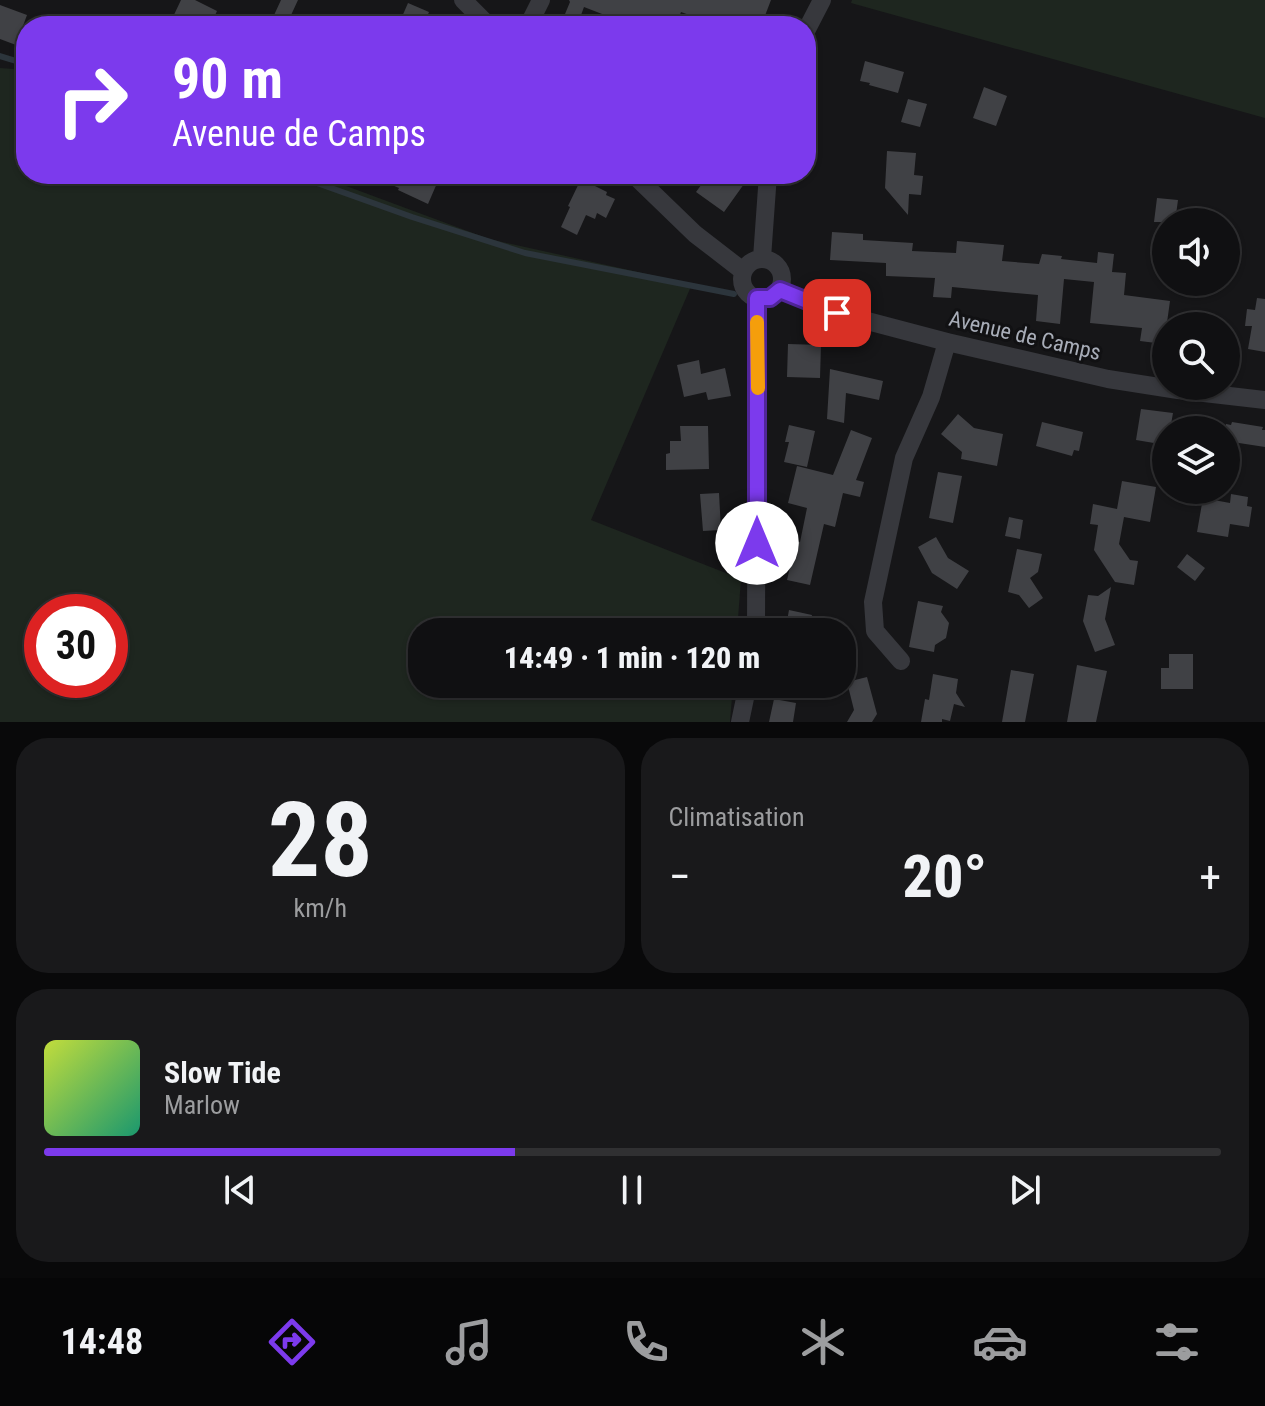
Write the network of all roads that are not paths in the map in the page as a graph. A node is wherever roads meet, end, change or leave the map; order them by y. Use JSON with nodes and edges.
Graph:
{"nodes":[{"id":1,"x":463,"y":0,"type":"edge"},
{"id":2,"x":479,"y":16,"type":"edge"},
{"id":3,"x":643,"y":184,"type":"edge"},
{"id":4,"x":767,"y":184,"type":"edge"},
{"id":5,"x":762,"y":258,"type":"junction"},
{"id":6,"x":743,"y":271,"type":"junction"},
{"id":7,"x":780,"y":290,"type":"junction"},
{"id":8,"x":757,"y":298,"type":"junction"},
{"id":9,"x":947,"y":342,"type":"junction"},
{"id":10,"x":1265,"y":400,"type":"edge"},
{"id":11,"x":756,"y":618,"type":"edge"},
{"id":12,"x":901,"y":661,"type":"dead end"},
{"id":13,"x":745,"y":698,"type":"edge"},
{"id":14,"x":740,"y":722,"type":"edge"}],
"edges":[{"from":1,"to":2,"type":"street"},
{"from":3,"to":6,"type":"street"},
{"from":4,"to":5,"type":"street"},
{"from":5,"to":6,"type":"street"},
{"from":5,"to":7,"type":"street"},
{"from":6,"to":8,"type":"street"},
{"from":7,"to":8,"type":"street"},
{"from":7,"to":9,"type":"street","name":"Avenue de Camps"},
{"from":8,"to":11,"type":"street"},
{"from":9,"to":10,"type":"street","name":"Avenue de Camps"},
{"from":9,"to":12,"type":"street"},
{"from":13,"to":14,"type":"street"}]}
